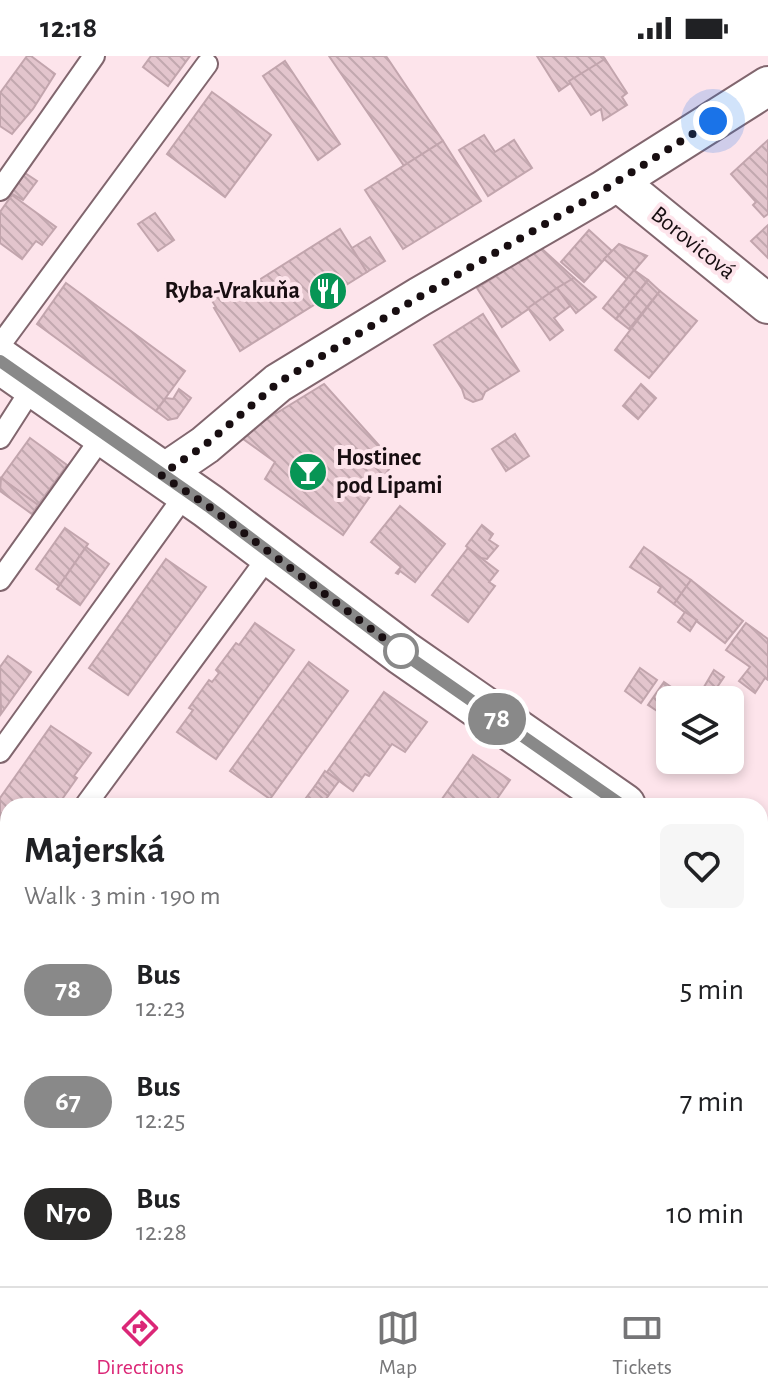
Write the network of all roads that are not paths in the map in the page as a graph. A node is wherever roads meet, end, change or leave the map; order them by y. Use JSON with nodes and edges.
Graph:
{"nodes":[{"id":1,"x":94,"y":56,"type":"edge"},
{"id":2,"x":207,"y":64,"type":"dead end"},
{"id":3,"x":768,"y":86,"type":"edge"},
{"id":4,"x":618,"y":182,"type":"junction"},
{"id":5,"x":0,"y":190,"type":"edge"},
{"id":6,"x":768,"y":304,"type":"edge"},
{"id":7,"x":0,"y":345,"type":"edge"},
{"id":8,"x":17,"y":373,"type":"edge"},
{"id":9,"x":104,"y":434,"type":"junction"},
{"id":10,"x":0,"y":438,"type":"edge"},
{"id":11,"x":174,"y":484,"type":"junction"},
{"id":12,"x":271,"y":553,"type":"junction"},
{"id":13,"x":0,"y":580,"type":"edge"},
{"id":14,"x":0,"y":752,"type":"edge"},
{"id":15,"x":91,"y":798,"type":"edge"},
{"id":16,"x":611,"y":798,"type":"edge"}],
"edges":[{"from":1,"to":5,"type":"lane"},
{"from":2,"to":7,"type":"lane"},
{"from":3,"to":4,"type":"street"},
{"from":4,"to":6,"type":"street","name":"Borovicová"},
{"from":4,"to":11,"type":"street"},
{"from":8,"to":9,"type":"main road"},
{"from":8,"to":10,"type":"lane"},
{"from":9,"to":11,"type":"main road"},
{"from":9,"to":13,"type":"lane"},
{"from":11,"to":12,"type":"main road"},
{"from":11,"to":14,"type":"lane"},
{"from":12,"to":15,"type":"lane"},
{"from":12,"to":16,"type":"main road"}]}
